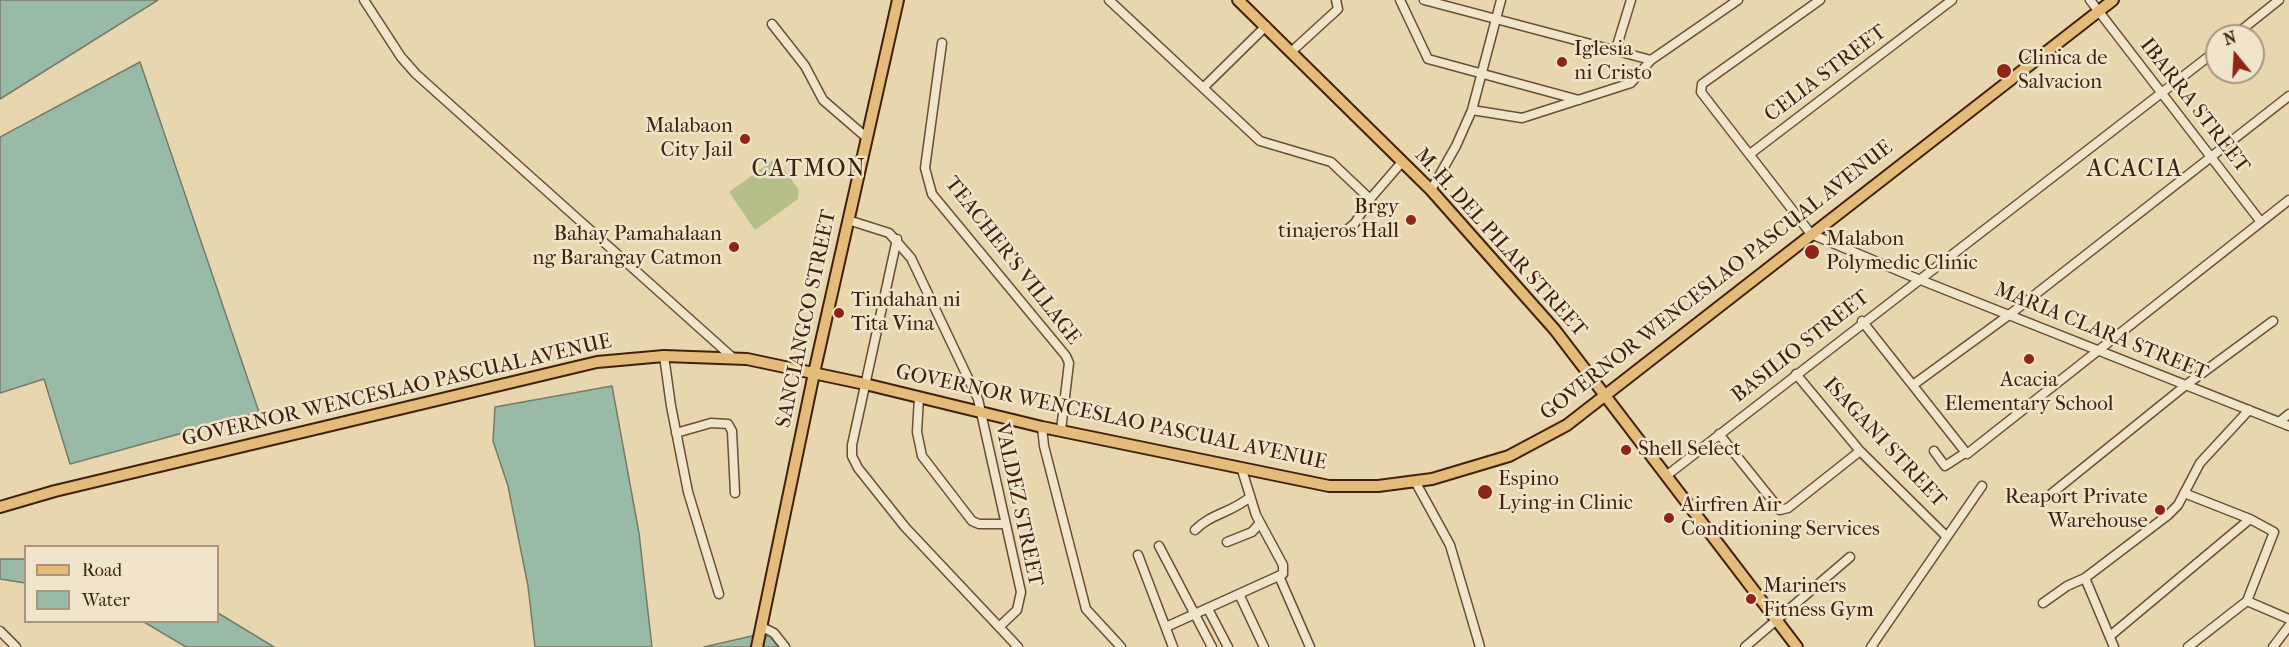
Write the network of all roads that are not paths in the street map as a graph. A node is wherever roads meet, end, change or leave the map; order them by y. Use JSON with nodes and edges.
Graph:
{"nodes":[{"id":1,"x":364,"y":0,"type":"edge"},
{"id":2,"x":897,"y":0,"type":"edge"},
{"id":3,"x":1110,"y":0,"type":"edge"},
{"id":4,"x":1238,"y":0,"type":"edge"},
{"id":5,"x":1336,"y":0,"type":"edge"},
{"id":6,"x":1400,"y":0,"type":"edge"},
{"id":7,"x":1424,"y":0,"type":"edge"},
{"id":8,"x":1501,"y":0,"type":"edge"},
{"id":9,"x":1631,"y":0,"type":"edge"},
{"id":10,"x":1738,"y":0,"type":"edge"},
{"id":11,"x":1820,"y":0,"type":"edge"},
{"id":12,"x":1952,"y":0,"type":"edge"},
{"id":13,"x":2090,"y":0,"type":"edge"},
{"id":14,"x":2113,"y":0,"type":"edge"},
{"id":15,"x":2279,"y":0,"type":"edge"},
{"id":16,"x":2099,"y":11,"type":"junction"},
{"id":17,"x":1496,"y":18,"type":"junction"},
{"id":18,"x":772,"y":24,"type":"dead end"},
{"id":19,"x":2249,"y":24,"type":"edge"},
{"id":20,"x":1266,"y":26,"type":"junction"},
{"id":21,"x":942,"y":43,"type":"dead end"},
{"id":22,"x":1616,"y":49,"type":"junction"},
{"id":23,"x":1291,"y":52,"type":"junction"},
{"id":24,"x":1652,"y":60,"type":"junction"},
{"id":25,"x":2205,"y":60,"type":"edge"},
{"id":26,"x":1482,"y":75,"type":"junction"},
{"id":27,"x":1203,"y":88,"type":"junction"},
{"id":28,"x":2162,"y":94,"type":"junction"},
{"id":29,"x":2289,"y":96,"type":"edge"},
{"id":30,"x":1580,"y":100,"type":"junction"},
{"id":31,"x":1472,"y":110,"type":"junction"},
{"id":32,"x":867,"y":138,"type":"junction"},
{"id":33,"x":1750,"y":154,"type":"junction"},
{"id":34,"x":2210,"y":156,"type":"junction"},
{"id":35,"x":1402,"y":162,"type":"junction"},
{"id":36,"x":1431,"y":190,"type":"junction"},
{"id":37,"x":1370,"y":199,"type":"junction"},
{"id":38,"x":2289,"y":200,"type":"edge"},
{"id":39,"x":848,"y":220,"type":"junction"},
{"id":40,"x":2261,"y":222,"type":"junction"},
{"id":41,"x":1348,"y":229,"type":"dead end"},
{"id":42,"x":1811,"y":234,"type":"junction"},
{"id":43,"x":897,"y":239,"type":"junction"},
{"id":44,"x":1918,"y":279,"type":"junction"},
{"id":45,"x":2009,"y":315,"type":"junction"},
{"id":46,"x":1863,"y":321,"type":"junction"},
{"id":47,"x":2273,"y":321,"type":"dead end"},
{"id":48,"x":2097,"y":350,"type":"junction"},
{"id":49,"x":664,"y":356,"type":"junction"},
{"id":50,"x":732,"y":357,"type":"junction"},
{"id":51,"x":814,"y":373,"type":"junction"},
{"id":52,"x":1796,"y":374,"type":"junction"},
{"id":53,"x":864,"y":384,"type":"junction"},
{"id":54,"x":1914,"y":385,"type":"junction"},
{"id":55,"x":2186,"y":386,"type":"junction"},
{"id":56,"x":1604,"y":396,"type":"junction"},
{"id":57,"x":919,"y":398,"type":"junction"},
{"id":58,"x":2248,"y":410,"type":"junction"},
{"id":59,"x":981,"y":412,"type":"junction"},
{"id":60,"x":2289,"y":414,"type":"edge"},
{"id":61,"x":2279,"y":422,"type":"junction"},
{"id":62,"x":2289,"y":426,"type":"edge"},
{"id":63,"x":1042,"y":427,"type":"junction"},
{"id":64,"x":1061,"y":430,"type":"junction"},
{"id":65,"x":676,"y":433,"type":"junction"},
{"id":66,"x":1719,"y":434,"type":"junction"},
{"id":67,"x":1860,"y":451,"type":"junction"},
{"id":68,"x":1934,"y":451,"type":"dead end"},
{"id":69,"x":1966,"y":454,"type":"junction"},
{"id":70,"x":1242,"y":470,"type":"junction"},
{"id":71,"x":1666,"y":476,"type":"junction"},
{"id":72,"x":1416,"y":483,"type":"junction"},
{"id":73,"x":1982,"y":486,"type":"dead end"},
{"id":74,"x":735,"y":493,"type":"dead end"},
{"id":75,"x":2184,"y":493,"type":"junction"},
{"id":76,"x":1250,"y":497,"type":"junction"},
{"id":77,"x":2041,"y":502,"type":"dead end"},
{"id":78,"x":0,"y":507,"type":"edge"},
{"id":79,"x":2250,"y":519,"type":"junction"},
{"id":80,"x":1260,"y":523,"type":"junction"},
{"id":81,"x":1004,"y":524,"type":"junction"},
{"id":82,"x":1195,"y":530,"type":"dead end"},
{"id":83,"x":1946,"y":536,"type":"junction"},
{"id":84,"x":1227,"y":542,"type":"dead end"},
{"id":85,"x":1159,"y":546,"type":"dead end"},
{"id":86,"x":1138,"y":555,"type":"dead end"},
{"id":87,"x":1850,"y":557,"type":"dead end"},
{"id":88,"x":1279,"y":576,"type":"junction"},
{"id":89,"x":2085,"y":578,"type":"junction"},
{"id":90,"x":719,"y":594,"type":"dead end"},
{"id":91,"x":1239,"y":594,"type":"junction"},
{"id":92,"x":2247,"y":601,"type":"junction"},
{"id":93,"x":2043,"y":603,"type":"dead end"},
{"id":94,"x":1208,"y":609,"type":"junction"},
{"id":95,"x":1193,"y":616,"type":"junction"},
{"id":96,"x":2289,"y":619,"type":"edge"},
{"id":97,"x":1775,"y":620,"type":"junction"},
{"id":98,"x":2289,"y":626,"type":"edge"},
{"id":99,"x":999,"y":627,"type":"junction"},
{"id":100,"x":1166,"y":627,"type":"junction"},
{"id":101,"x":0,"y":631,"type":"edge"},
{"id":102,"x":2110,"y":636,"type":"junction"},
{"id":103,"x":760,"y":637,"type":"edge"},
{"id":104,"x":16,"y":647,"type":"edge"},
{"id":105,"x":785,"y":647,"type":"edge"},
{"id":106,"x":1018,"y":647,"type":"edge"},
{"id":107,"x":1121,"y":647,"type":"edge"},
{"id":108,"x":1173,"y":647,"type":"edge"},
{"id":109,"x":1212,"y":647,"type":"edge"},
{"id":110,"x":1228,"y":647,"type":"edge"},
{"id":111,"x":1264,"y":647,"type":"edge"},
{"id":112,"x":1310,"y":647,"type":"edge"},
{"id":113,"x":1480,"y":647,"type":"edge"},
{"id":114,"x":1745,"y":647,"type":"edge"},
{"id":115,"x":1797,"y":647,"type":"edge"},
{"id":116,"x":1870,"y":647,"type":"edge"},
{"id":117,"x":2114,"y":647,"type":"edge"},
{"id":118,"x":2188,"y":647,"type":"edge"},
{"id":119,"x":2273,"y":647,"type":"edge"}],
"edges":[{"from":1,"to":50,"type":"street"},
{"from":2,"to":32,"type":"main road","name":"SANCIANGCO STREET"},
{"from":3,"to":27,"type":"street"},
{"from":4,"to":20,"type":"main road","name":"M. H. DEL PILAR STREET"},
{"from":5,"to":23,"type":"street"},
{"from":6,"to":26,"type":"street"},
{"from":7,"to":17,"type":"street"},
{"from":8,"to":17,"type":"street"},
{"from":9,"to":22,"type":"street"},
{"from":10,"to":24,"type":"street"},
{"from":11,"to":33,"type":"street"},
{"from":12,"to":33,"type":"street","name":"CELIA STREET"},
{"from":13,"to":16,"type":"street","name":"IBARRA STREET"},
{"from":14,"to":16,"type":"main road","name":"GOVERNOR WENCESLAO PASCUAL AVENUE"},
{"from":15,"to":19,"type":"street"},
{"from":16,"to":28,"type":"street","name":"IBARRA STREET"},
{"from":16,"to":42,"type":"main road","name":"GOVERNOR WENCESLAO PASCUAL AVENUE"},
{"from":17,"to":22,"type":"street"},
{"from":17,"to":26,"type":"street"},
{"from":18,"to":32,"type":"street"},
{"from":20,"to":23,"type":"main road","name":"M. H. DEL PILAR STREET"},
{"from":20,"to":27,"type":"street"},
{"from":21,"to":64,"type":"street","name":"TEACHER'S VILLAGE"},
{"from":22,"to":24,"type":"street"},
{"from":23,"to":35,"type":"main road","name":"M. H. DEL PILAR STREET"},
{"from":24,"to":30,"type":"street"},
{"from":25,"to":28,"type":"street","name":"BASILIO STREET"},
{"from":26,"to":30,"type":"street"},
{"from":26,"to":31,"type":"street"},
{"from":27,"to":37,"type":"street"},
{"from":28,"to":34,"type":"street","name":"IBARRA STREET"},
{"from":28,"to":44,"type":"street","name":"BASILIO STREET"},
{"from":29,"to":34,"type":"street"},
{"from":30,"to":31,"type":"street"},
{"from":31,"to":36,"type":"street"},
{"from":32,"to":39,"type":"main road","name":"SANCIANGCO STREET"},
{"from":33,"to":42,"type":"street"},
{"from":34,"to":40,"type":"street","name":"IBARRA STREET"},
{"from":34,"to":45,"type":"street"},
{"from":35,"to":36,"type":"main road","name":"M. H. DEL PILAR STREET"},
{"from":35,"to":37,"type":"street"},
{"from":36,"to":56,"type":"main road","name":"M. H. DEL PILAR STREET"},
{"from":37,"to":41,"type":"street"},
{"from":38,"to":40,"type":"street"},
{"from":39,"to":43,"type":"street"},
{"from":39,"to":51,"type":"main road","name":"SANCIANGCO STREET"},
{"from":40,"to":48,"type":"street"},
{"from":42,"to":44,"type":"street","name":"MARIA CLARA STREET"},
{"from":42,"to":56,"type":"main road","name":"GOVERNOR WENCESLAO PASCUAL AVENUE"},
{"from":43,"to":53,"type":"street"},
{"from":43,"to":59,"type":"street","name":"VALDEZ STREET"},
{"from":44,"to":45,"type":"street","name":"MARIA CLARA STREET"},
{"from":44,"to":46,"type":"street","name":"BASILIO STREET"},
{"from":45,"to":48,"type":"street","name":"MARIA CLARA STREET"},
{"from":45,"to":54,"type":"street"},
{"from":46,"to":52,"type":"street","name":"BASILIO STREET"},
{"from":46,"to":54,"type":"street"},
{"from":47,"to":55,"type":"street"},
{"from":48,"to":55,"type":"street","name":"MARIA CLARA STREET"},
{"from":48,"to":69,"type":"street"},
{"from":49,"to":50,"type":"main road","name":"GOVERNOR WENCESLAO PASCUAL AVENUE"},
{"from":49,"to":65,"type":"street"},
{"from":49,"to":78,"type":"main road","name":"GOVERNOR WENCESLAO PASCUAL AVENUE"},
{"from":50,"to":51,"type":"main road","name":"GOVERNOR WENCESLAO PASCUAL AVENUE"},
{"from":51,"to":53,"type":"main road","name":"GOVERNOR WENCESLAO PASCUAL AVENUE"},
{"from":51,"to":103,"type":"main road","name":"SANCIANGCO STREET"},
{"from":52,"to":66,"type":"street","name":"BASILIO STREET"},
{"from":52,"to":67,"type":"street","name":"ISAGANI STREET"},
{"from":53,"to":57,"type":"main road","name":"GOVERNOR WENCESLAO PASCUAL AVENUE"},
{"from":53,"to":99,"type":"street"},
{"from":54,"to":69,"type":"street"},
{"from":55,"to":58,"type":"street","name":"MARIA CLARA STREET"},
{"from":55,"to":77,"type":"street"},
{"from":56,"to":71,"type":"main road","name":"M. H. DEL PILAR STREET"},
{"from":56,"to":72,"type":"main road","name":"GOVERNOR WENCESLAO PASCUAL AVENUE"},
{"from":57,"to":59,"type":"main road","name":"GOVERNOR WENCESLAO PASCUAL AVENUE"},
{"from":57,"to":81,"type":"street"},
{"from":58,"to":61,"type":"street","name":"MARIA CLARA STREET"},
{"from":58,"to":75,"type":"street"},
{"from":59,"to":63,"type":"main road","name":"GOVERNOR WENCESLAO PASCUAL AVENUE"},
{"from":59,"to":81,"type":"street","name":"VALDEZ STREET"},
{"from":60,"to":61,"type":"street"},
{"from":61,"to":62,"type":"street","name":"MARIA CLARA STREET"},
{"from":63,"to":64,"type":"main road","name":"GOVERNOR WENCESLAO PASCUAL AVENUE"},
{"from":63,"to":107,"type":"street"},
{"from":64,"to":70,"type":"main road","name":"GOVERNOR WENCESLAO PASCUAL AVENUE"},
{"from":65,"to":74,"type":"street"},
{"from":65,"to":90,"type":"street"},
{"from":66,"to":67,"type":"street"},
{"from":66,"to":71,"type":"street","name":"BASILIO STREET"},
{"from":67,"to":83,"type":"street","name":"ISAGANI STREET"},
{"from":68,"to":69,"type":"street"},
{"from":70,"to":72,"type":"main road","name":"GOVERNOR WENCESLAO PASCUAL AVENUE"},
{"from":70,"to":76,"type":"street"},
{"from":71,"to":97,"type":"main road","name":"M. H. DEL PILAR STREET"},
{"from":72,"to":113,"type":"street"},
{"from":73,"to":83,"type":"street"},
{"from":75,"to":79,"type":"street"},
{"from":75,"to":89,"type":"street"},
{"from":76,"to":80,"type":"street"},
{"from":76,"to":82,"type":"street"},
{"from":79,"to":92,"type":"street"},
{"from":79,"to":102,"type":"street"},
{"from":80,"to":84,"type":"street"},
{"from":80,"to":88,"type":"street"},
{"from":81,"to":99,"type":"street","name":"VALDEZ STREET"},
{"from":83,"to":116,"type":"street"},
{"from":85,"to":95,"type":"street"},
{"from":86,"to":100,"type":"street"},
{"from":87,"to":97,"type":"street"},
{"from":88,"to":91,"type":"street"},
{"from":88,"to":112,"type":"street"},
{"from":89,"to":93,"type":"street"},
{"from":89,"to":102,"type":"street"},
{"from":91,"to":94,"type":"street"},
{"from":91,"to":111,"type":"street"},
{"from":92,"to":96,"type":"street"},
{"from":92,"to":118,"type":"street"},
{"from":94,"to":95,"type":"street"},
{"from":94,"to":110,"type":"street"},
{"from":95,"to":100,"type":"street"},
{"from":95,"to":109,"type":"street"},
{"from":97,"to":114,"type":"street"},
{"from":97,"to":115,"type":"main road","name":"M. H. DEL PILAR STREET"},
{"from":98,"to":119,"type":"street"},
{"from":99,"to":106,"type":"street"},
{"from":100,"to":108,"type":"street"},
{"from":101,"to":104,"type":"street"},
{"from":102,"to":117,"type":"street"},
{"from":103,"to":105,"type":"street"}]}
